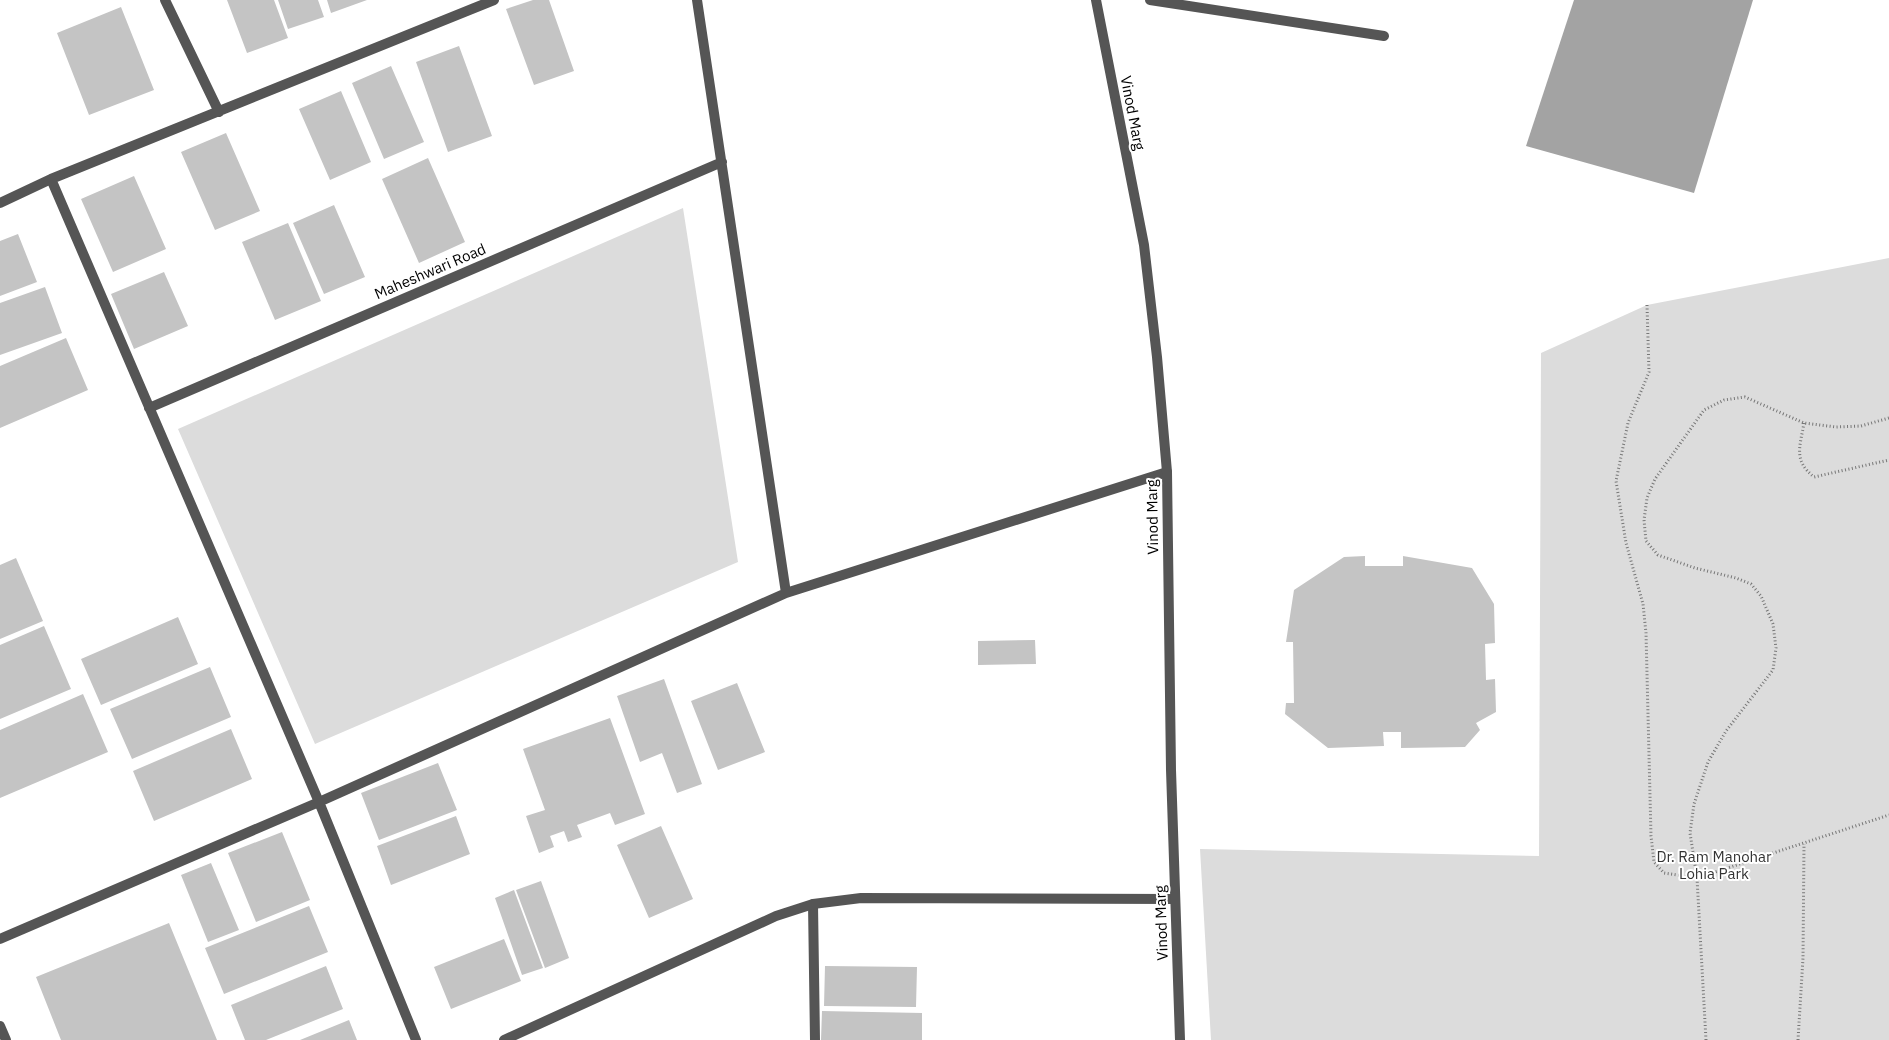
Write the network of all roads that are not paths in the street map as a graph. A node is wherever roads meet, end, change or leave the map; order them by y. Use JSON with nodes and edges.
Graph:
{"nodes":[{"id":1,"x":165,"y":0,"type":"edge"},
{"id":2,"x":494,"y":0,"type":"edge"},
{"id":3,"x":697,"y":0,"type":"edge"},
{"id":4,"x":1096,"y":0,"type":"edge"},
{"id":5,"x":1150,"y":0,"type":"edge"},
{"id":6,"x":1384,"y":36,"type":"dead end"},
{"id":7,"x":219,"y":112,"type":"junction"},
{"id":8,"x":722,"y":162,"type":"junction"},
{"id":9,"x":51,"y":180,"type":"junction"},
{"id":10,"x":0,"y":204,"type":"edge"},
{"id":11,"x":149,"y":408,"type":"junction"},
{"id":12,"x":1167,"y":472,"type":"junction"},
{"id":13,"x":786,"y":593,"type":"junction"},
{"id":14,"x":319,"y":802,"type":"junction"},
{"id":15,"x":1176,"y":899,"type":"junction"},
{"id":16,"x":813,"y":904,"type":"junction"},
{"id":17,"x":0,"y":939,"type":"edge"},
{"id":18,"x":0,"y":1026,"type":"edge"},
{"id":19,"x":6,"y":1040,"type":"edge"},
{"id":20,"x":416,"y":1040,"type":"edge"},
{"id":21,"x":504,"y":1040,"type":"edge"},
{"id":22,"x":815,"y":1040,"type":"edge"},
{"id":23,"x":1180,"y":1040,"type":"edge"}],
"edges":[{"from":1,"to":7,"type":"street"},
{"from":2,"to":7,"type":"street"},
{"from":3,"to":8,"type":"street"},
{"from":4,"to":12,"type":"street","name":"Vinod Marg"},
{"from":5,"to":6,"type":"street"},
{"from":7,"to":9,"type":"street"},
{"from":8,"to":11,"type":"street","name":"Maheshwari Road"},
{"from":8,"to":13,"type":"street"},
{"from":9,"to":10,"type":"street"},
{"from":9,"to":11,"type":"street"},
{"from":11,"to":14,"type":"street"},
{"from":12,"to":13,"type":"street"},
{"from":12,"to":15,"type":"street","name":"Vinod Marg"},
{"from":13,"to":14,"type":"street"},
{"from":14,"to":17,"type":"street"},
{"from":14,"to":20,"type":"street"},
{"from":15,"to":16,"type":"street"},
{"from":15,"to":23,"type":"street","name":"Vinod Marg"},
{"from":16,"to":21,"type":"street"},
{"from":16,"to":22,"type":"street"},
{"from":18,"to":19,"type":"street"}]}
